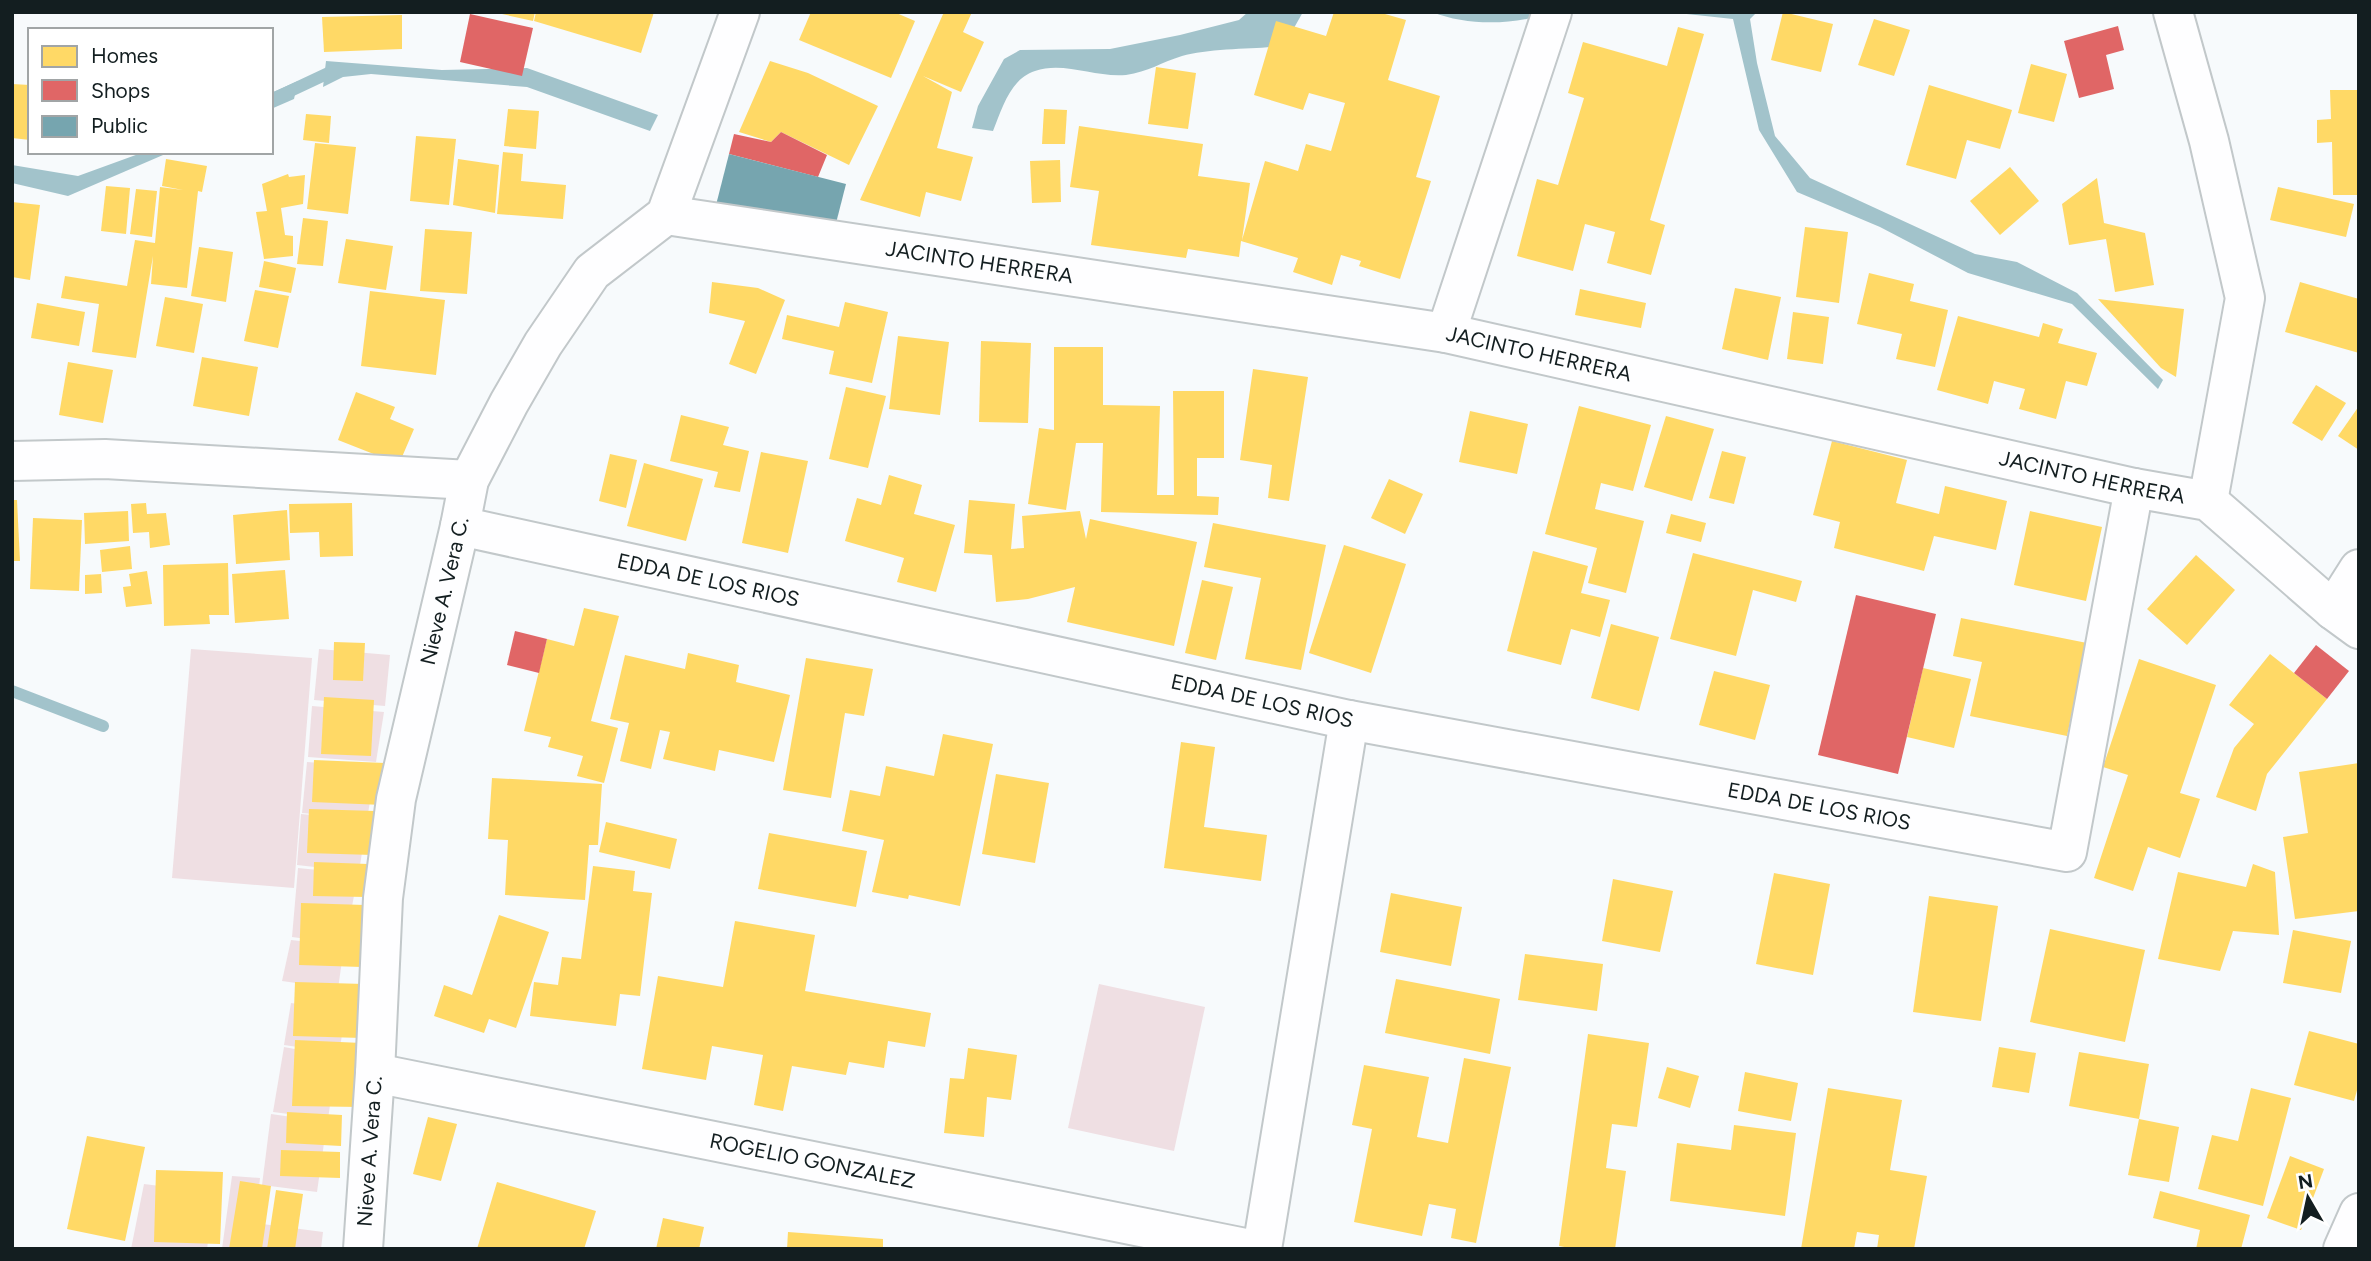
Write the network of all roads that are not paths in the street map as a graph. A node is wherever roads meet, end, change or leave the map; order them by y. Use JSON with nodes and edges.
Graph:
{"nodes":[{"id":1,"x":740,"y":12,"type":"edge"},
{"id":2,"x":1552,"y":12,"type":"edge"},
{"id":3,"x":2173,"y":12,"type":"edge"},
{"id":4,"x":666,"y":215,"type":"junction"},
{"id":5,"x":1446,"y":333,"type":"junction"},
{"id":6,"x":12,"y":461,"type":"edge"},
{"id":7,"x":469,"y":480,"type":"junction"},
{"id":8,"x":2134,"y":488,"type":"junction"},
{"id":9,"x":2208,"y":501,"type":"junction"},
{"id":10,"x":460,"y":526,"type":"junction"},
{"id":11,"x":2359,"y":569,"type":"edge"},
{"id":12,"x":2346,"y":619,"type":"edge"},
{"id":13,"x":1349,"y":720,"type":"junction"},
{"id":14,"x":375,"y":1073,"type":"junction"},
{"id":15,"x":2359,"y":1213,"type":"edge"},
{"id":16,"x":363,"y":1249,"type":"edge"},
{"id":17,"x":1250,"y":1249,"type":"edge"},
{"id":18,"x":1262,"y":1249,"type":"edge"},
{"id":19,"x":2343,"y":1249,"type":"edge"}],
"edges":[{"from":1,"to":4,"type":"street"},
{"from":2,"to":5,"type":"street"},
{"from":3,"to":9,"type":"street"},
{"from":4,"to":5,"type":"street","name":"JACINTO HERRERA"},
{"from":4,"to":7,"type":"street","name":"Nieve A. Vera C."},
{"from":5,"to":8,"type":"street","name":"JACINTO HERRERA"},
{"from":6,"to":7,"type":"street"},
{"from":7,"to":10,"type":"street","name":"Nieve A. Vera C."},
{"from":8,"to":9,"type":"street","name":"JACINTO HERRERA"},
{"from":8,"to":13,"type":"street","name":"EDDA DE LOS RIOS"},
{"from":9,"to":12,"type":"street","name":"JACINTO HERRERA"},
{"from":10,"to":13,"type":"street","name":"EDDA DE LOS RIOS"},
{"from":10,"to":14,"type":"street","name":"Nieve A. Vera C."},
{"from":11,"to":12,"type":"street"},
{"from":13,"to":18,"type":"street"},
{"from":14,"to":16,"type":"street","name":"Nieve A. Vera C."},
{"from":14,"to":17,"type":"street","name":"ROGELIO GONZALEZ"},
{"from":15,"to":19,"type":"street"}]}
